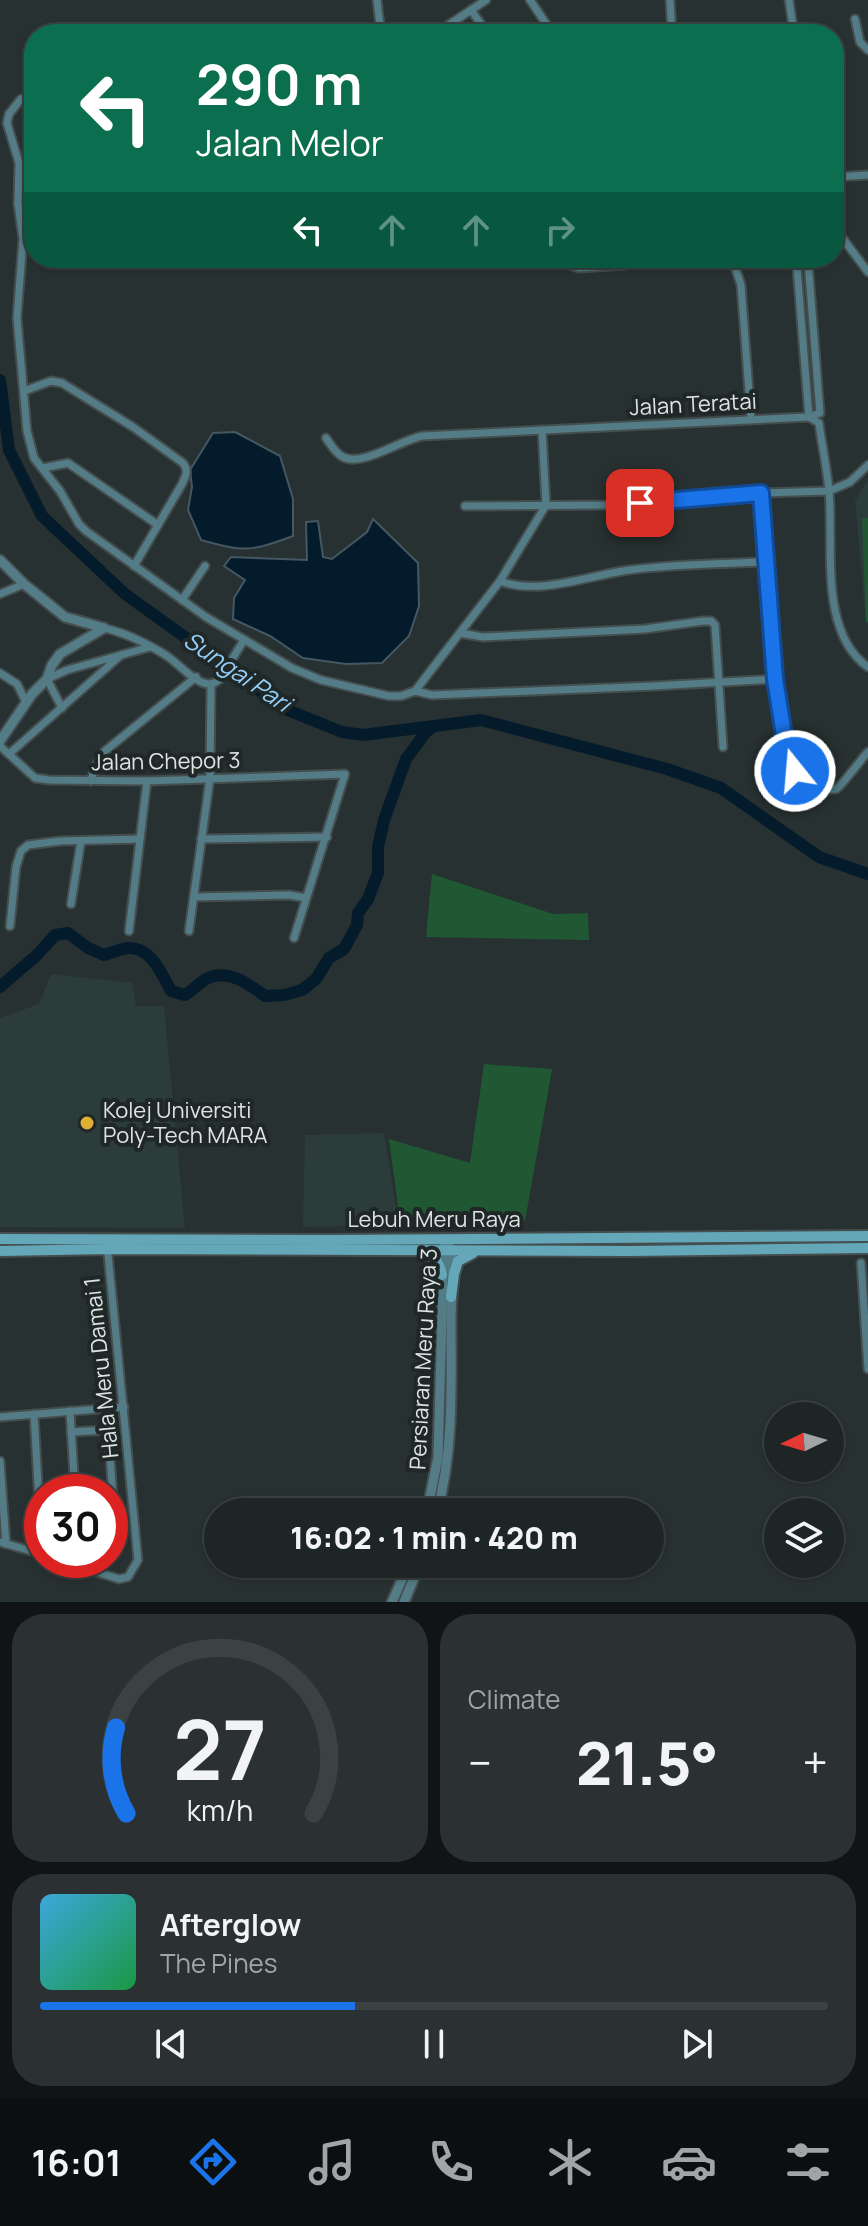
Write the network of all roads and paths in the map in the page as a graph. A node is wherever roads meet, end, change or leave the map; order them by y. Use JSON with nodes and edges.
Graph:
{"nodes":[{"id":1,"x":387,"y":0,"type":"edge"},
{"id":2,"x":486,"y":0,"type":"edge"},
{"id":3,"x":530,"y":0,"type":"edge"},
{"id":4,"x":670,"y":0,"type":"edge"},
{"id":5,"x":789,"y":0,"type":"edge"},
{"id":6,"x":377,"y":3,"type":"edge"},
{"id":7,"x":471,"y":10,"type":"junction"},
{"id":8,"x":855,"y":19,"type":"dead end"},
{"id":9,"x":380,"y":24,"type":"edge"},
{"id":10,"x":450,"y":24,"type":"edge"},
{"id":11,"x":481,"y":24,"type":"edge"},
{"id":12,"x":546,"y":24,"type":"edge"},
{"id":13,"x":672,"y":24,"type":"edge"},
{"id":14,"x":793,"y":24,"type":"edge"},
{"id":15,"x":868,"y":50,"type":"edge"},
{"id":16,"x":21,"y":99,"type":"dead end"},
{"id":17,"x":868,"y":175,"type":"edge"},
{"id":18,"x":844,"y":176,"type":"edge"},
{"id":19,"x":844,"y":240,"type":"edge"},
{"id":20,"x":736,"y":268,"type":"edge"},
{"id":21,"x":797,"y":268,"type":"dead end"},
{"id":22,"x":809,"y":268,"type":"edge"},
{"id":23,"x":868,"y":272,"type":"edge"},
{"id":24,"x":24,"y":391,"type":"junction"},
{"id":25,"x":809,"y":417,"type":"junction"},
{"id":26,"x":751,"y":419,"type":"junction"},
{"id":27,"x":542,"y":430,"type":"junction"},
{"id":28,"x":326,"y":438,"type":"dead end"},
{"id":29,"x":868,"y":465,"type":"edge"},
{"id":30,"x":43,"y":468,"type":"junction"},
{"id":31,"x":829,"y":491,"type":"junction"},
{"id":32,"x":761,"y":493,"type":"junction"},
{"id":33,"x":546,"y":505,"type":"junction"},
{"id":34,"x":465,"y":506,"type":"dead end"},
{"id":35,"x":158,"y":525,"type":"junction"},
{"id":36,"x":0,"y":560,"type":"edge"},
{"id":37,"x":766,"y":562,"type":"junction"},
{"id":38,"x":134,"y":566,"type":"junction"},
{"id":39,"x":205,"y":566,"type":"dead end"},
{"id":40,"x":500,"y":581,"type":"junction"},
{"id":41,"x":24,"y":584,"type":"junction"},
{"id":42,"x":0,"y":594,"type":"edge"},
{"id":43,"x":182,"y":600,"type":"junction"},
{"id":44,"x":104,"y":628,"type":"junction"},
{"id":45,"x":460,"y":633,"type":"junction"},
{"id":46,"x":244,"y":640,"type":"junction"},
{"id":47,"x":150,"y":647,"type":"junction"},
{"id":48,"x":121,"y":655,"type":"junction"},
{"id":49,"x":868,"y":667,"type":"edge"},
{"id":50,"x":0,"y":673,"type":"edge"},
{"id":51,"x":196,"y":677,"type":"junction"},
{"id":52,"x":47,"y":679,"type":"junction"},
{"id":53,"x":775,"y":679,"type":"junction"},
{"id":54,"x":719,"y":682,"type":"junction"},
{"id":55,"x":211,"y":684,"type":"junction"},
{"id":56,"x":415,"y":691,"type":"junction"},
{"id":57,"x":26,"y":702,"type":"junction"},
{"id":58,"x":62,"y":708,"type":"junction"},
{"id":59,"x":0,"y":744,"type":"edge"},
{"id":60,"x":723,"y":747,"type":"dead end"},
{"id":61,"x":868,"y":752,"type":"edge"},
{"id":62,"x":9,"y":754,"type":"junction"},
{"id":63,"x":210,"y":778,"type":"junction"},
{"id":64,"x":91,"y":781,"type":"junction"},
{"id":65,"x":147,"y":781,"type":"junction"},
{"id":66,"x":327,"y":837,"type":"junction"},
{"id":67,"x":140,"y":839,"type":"junction"},
{"id":68,"x":201,"y":839,"type":"junction"},
{"id":69,"x":81,"y":841,"type":"junction"},
{"id":70,"x":194,"y":897,"type":"junction"},
{"id":71,"x":306,"y":898,"type":"junction"},
{"id":72,"x":71,"y":904,"type":"dead end"},
{"id":73,"x":10,"y":926,"type":"dead end"},
{"id":74,"x":129,"y":931,"type":"dead end"},
{"id":75,"x":189,"y":931,"type":"dead end"},
{"id":76,"x":294,"y":938,"type":"dead end"},
{"id":77,"x":868,"y":1236,"type":"edge"},
{"id":78,"x":0,"y":1239,"type":"edge"},
{"id":79,"x":447,"y":1239,"type":"junction"},
{"id":80,"x":107,"y":1244,"type":"junction"},
{"id":81,"x":868,"y":1248,"type":"edge"},
{"id":82,"x":835,"y":1249,"type":"junction"},
{"id":83,"x":406,"y":1250,"type":"junction"},
{"id":84,"x":446,"y":1250,"type":"junction"},
{"id":85,"x":478,"y":1250,"type":"junction"},
{"id":86,"x":0,"y":1251,"type":"edge"},
{"id":87,"x":868,"y":1255,"type":"edge"},
{"id":88,"x":861,"y":1263,"type":"junction"},
{"id":89,"x":442,"y":1275,"type":"junction"},
{"id":90,"x":451,"y":1297,"type":"junction"},
{"id":91,"x":867,"y":1348,"type":"edge"},
{"id":92,"x":868,"y":1369,"type":"edge"},
{"id":93,"x":124,"y":1407,"type":"junction"},
{"id":94,"x":70,"y":1411,"type":"junction"},
{"id":95,"x":34,"y":1414,"type":"junction"},
{"id":96,"x":0,"y":1417,"type":"edge"},
{"id":97,"x":71,"y":1432,"type":"junction"},
{"id":98,"x":0,"y":1461,"type":"edge"},
{"id":99,"x":37,"y":1474,"type":"edge"},
{"id":100,"x":74,"y":1474,"type":"edge"},
{"id":101,"x":111,"y":1474,"type":"edge"},
{"id":102,"x":430,"y":1498,"type":"edge"},
{"id":103,"x":440,"y":1498,"type":"edge"},
{"id":104,"x":3,"y":1543,"type":"edge"},
{"id":105,"x":24,"y":1549,"type":"edge"},
{"id":106,"x":128,"y":1577,"type":"edge"},
{"id":107,"x":403,"y":1578,"type":"edge"},
{"id":108,"x":414,"y":1578,"type":"edge"},
{"id":109,"x":392,"y":1602,"type":"edge"},
{"id":110,"x":404,"y":1602,"type":"edge"}],
"edges":[{"from":1,"to":6,"type":"street"},
{"from":2,"to":7,"type":"street"},
{"from":3,"to":12,"type":"street"},
{"from":4,"to":13,"type":"street"},
{"from":5,"to":14,"type":"street"},
{"from":6,"to":9,"type":"street"},
{"from":7,"to":10,"type":"street"},
{"from":7,"to":11,"type":"street"},
{"from":8,"to":15,"type":"street"},
{"from":16,"to":24,"type":"street"},
{"from":17,"to":18,"type":"street"},
{"from":19,"to":23,"type":"street"},
{"from":20,"to":26,"type":"street"},
{"from":21,"to":25,"type":"street"},
{"from":22,"to":25,"type":"street"},
{"from":24,"to":30,"type":"street"},
{"from":24,"to":35,"type":"street"},
{"from":25,"to":26,"type":"street","name":"Jalan Teratai"},
{"from":25,"to":31,"type":"street"},
{"from":26,"to":27,"type":"street","name":"Jalan Teratai"},
{"from":27,"to":28,"type":"street","name":"Jalan Teratai"},
{"from":27,"to":33,"type":"street"},
{"from":29,"to":31,"type":"street"},
{"from":30,"to":35,"type":"street"},
{"from":30,"to":38,"type":"street"},
{"from":31,"to":32,"type":"street"},
{"from":31,"to":49,"type":"street"},
{"from":32,"to":33,"type":"street"},
{"from":32,"to":37,"type":"street"},
{"from":33,"to":34,"type":"street"},
{"from":33,"to":40,"type":"street"},
{"from":35,"to":38,"type":"street"},
{"from":36,"to":41,"type":"street"},
{"from":37,"to":40,"type":"street"},
{"from":37,"to":53,"type":"street"},
{"from":38,"to":43,"type":"street"},
{"from":39,"to":43,"type":"street"},
{"from":40,"to":45,"type":"street"},
{"from":41,"to":42,"type":"street"},
{"from":41,"to":44,"type":"street"},
{"from":43,"to":46,"type":"street"},
{"from":44,"to":47,"type":"street"},
{"from":44,"to":52,"type":"street"},
{"from":45,"to":54,"type":"street"},
{"from":45,"to":56,"type":"street"},
{"from":46,"to":55,"type":"street"},
{"from":46,"to":56,"type":"street"},
{"from":47,"to":48,"type":"street"},
{"from":47,"to":51,"type":"street"},
{"from":48,"to":52,"type":"street"},
{"from":48,"to":58,"type":"street"},
{"from":50,"to":57,"type":"street"},
{"from":51,"to":55,"type":"street"},
{"from":51,"to":64,"type":"street"},
{"from":52,"to":57,"type":"street"},
{"from":52,"to":58,"type":"street"},
{"from":53,"to":54,"type":"street"},
{"from":53,"to":61,"type":"street"},
{"from":54,"to":56,"type":"street"},
{"from":54,"to":60,"type":"street"},
{"from":55,"to":63,"type":"street"},
{"from":57,"to":59,"type":"street"},
{"from":58,"to":62,"type":"street"},
{"from":59,"to":62,"type":"street","name":"Jalan Chepor 3"},
{"from":62,"to":64,"type":"street","name":"Jalan Chepor 3"},
{"from":63,"to":65,"type":"street","name":"Jalan Chepor 3"},
{"from":63,"to":66,"type":"street","name":"Jalan Chepor 3"},
{"from":63,"to":68,"type":"street"},
{"from":64,"to":65,"type":"street","name":"Jalan Chepor 3"},
{"from":65,"to":67,"type":"street"},
{"from":66,"to":68,"type":"street"},
{"from":66,"to":71,"type":"street"},
{"from":67,"to":69,"type":"street"},
{"from":67,"to":74,"type":"street"},
{"from":68,"to":70,"type":"street"},
{"from":69,"to":72,"type":"street"},
{"from":69,"to":73,"type":"street"},
{"from":70,"to":71,"type":"street"},
{"from":70,"to":75,"type":"street"},
{"from":71,"to":76,"type":"street"},
{"from":77,"to":79,"type":"main road","name":"Lebuh Meru Raya"},
{"from":78,"to":80,"type":"main road","name":"Lebuh Meru Raya"},
{"from":79,"to":80,"type":"main road","name":"Lebuh Meru Raya"},
{"from":79,"to":84,"type":"street","name":"Persiaran Meru Raya 3"},
{"from":80,"to":83,"type":"main road","name":"Lebuh Meru Raya"},
{"from":80,"to":86,"type":"main road","name":"Lebuh Meru Raya"},
{"from":80,"to":93,"type":"street","name":"Hala Meru Damai 1"},
{"from":81,"to":82,"type":"main road","name":"Lebuh Meru Raya"},
{"from":82,"to":85,"type":"main road","name":"Lebuh Meru Raya"},
{"from":82,"to":88,"type":"street"},
{"from":83,"to":84,"type":"main road","name":"Lebuh Meru Raya"},
{"from":83,"to":89,"type":"main road"},
{"from":84,"to":85,"type":"main road","name":"Lebuh Meru Raya"},
{"from":84,"to":89,"type":"street","name":"Persiaran Meru Raya 3"},
{"from":84,"to":90,"type":"street","name":"Persiaran Meru Raya 3"},
{"from":85,"to":90,"type":"main road"},
{"from":87,"to":88,"type":"street"},
{"from":88,"to":91,"type":"street"},
{"from":89,"to":102,"type":"street","name":"Persiaran Meru Raya 3"},
{"from":90,"to":103,"type":"street","name":"Persiaran Meru Raya 3"},
{"from":91,"to":92,"type":"street"},
{"from":93,"to":94,"type":"street"},
{"from":93,"to":106,"type":"street","name":"Hala Meru Damai 1"},
{"from":94,"to":95,"type":"street"},
{"from":94,"to":97,"type":"street"},
{"from":95,"to":96,"type":"street"},
{"from":95,"to":99,"type":"street"},
{"from":97,"to":100,"type":"street"},
{"from":97,"to":101,"type":"street"},
{"from":98,"to":104,"type":"street"},
{"from":104,"to":105,"type":"street"},
{"from":107,"to":109,"type":"street"},
{"from":108,"to":110,"type":"street"}]}
